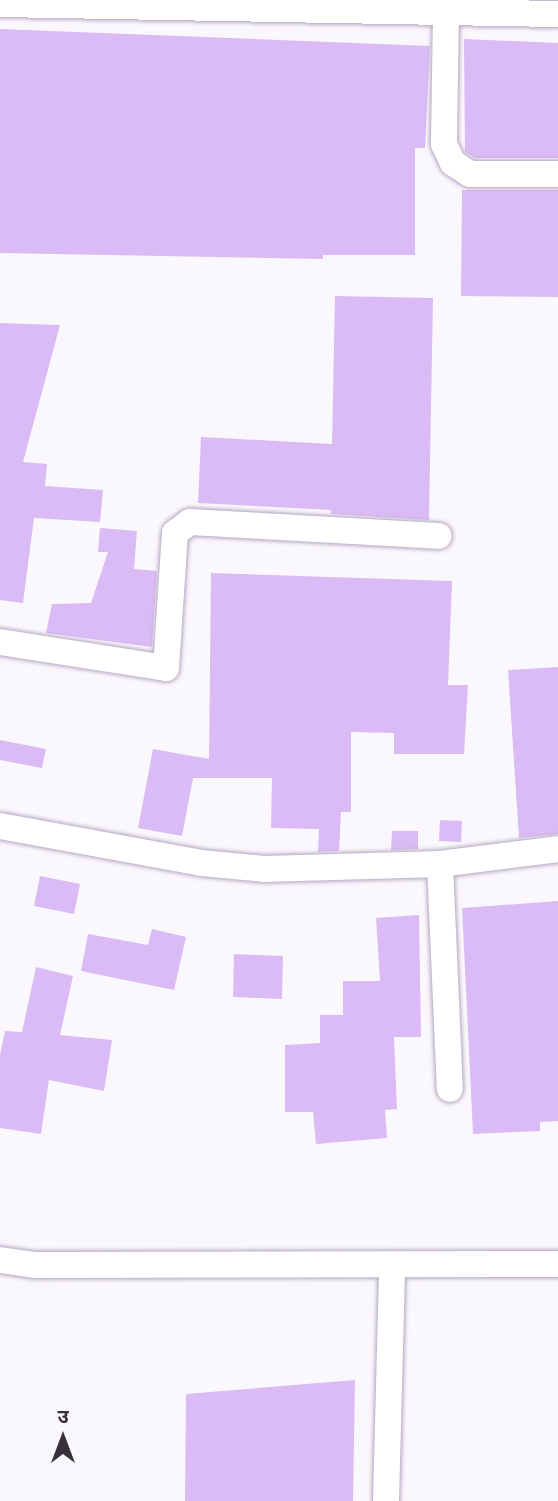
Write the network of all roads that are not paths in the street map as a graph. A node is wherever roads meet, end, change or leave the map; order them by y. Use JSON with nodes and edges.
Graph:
{"nodes":[{"id":1,"x":0,"y":4,"type":"edge"},
{"id":2,"x":446,"y":12,"type":"junction"},
{"id":3,"x":558,"y":14,"type":"edge"},
{"id":4,"x":558,"y":174,"type":"edge"},
{"id":5,"x":439,"y":536,"type":"dead end"},
{"id":6,"x":0,"y":642,"type":"edge"},
{"id":7,"x":0,"y":826,"type":"edge"},
{"id":8,"x":558,"y":849,"type":"edge"},
{"id":9,"x":440,"y":864,"type":"junction"},
{"id":10,"x":450,"y":1089,"type":"dead end"},
{"id":11,"x":0,"y":1261,"type":"edge"},
{"id":12,"x":558,"y":1264,"type":"edge"},
{"id":13,"x":392,"y":1266,"type":"junction"},
{"id":14,"x":386,"y":1501,"type":"edge"}],
"edges":[{"from":1,"to":2,"type":"street"},
{"from":2,"to":3,"type":"street"},
{"from":2,"to":4,"type":"street"},
{"from":5,"to":6,"type":"street"},
{"from":7,"to":9,"type":"street"},
{"from":8,"to":9,"type":"street"},
{"from":9,"to":10,"type":"street"},
{"from":11,"to":13,"type":"street"},
{"from":12,"to":13,"type":"street"},
{"from":13,"to":14,"type":"street"}]}
